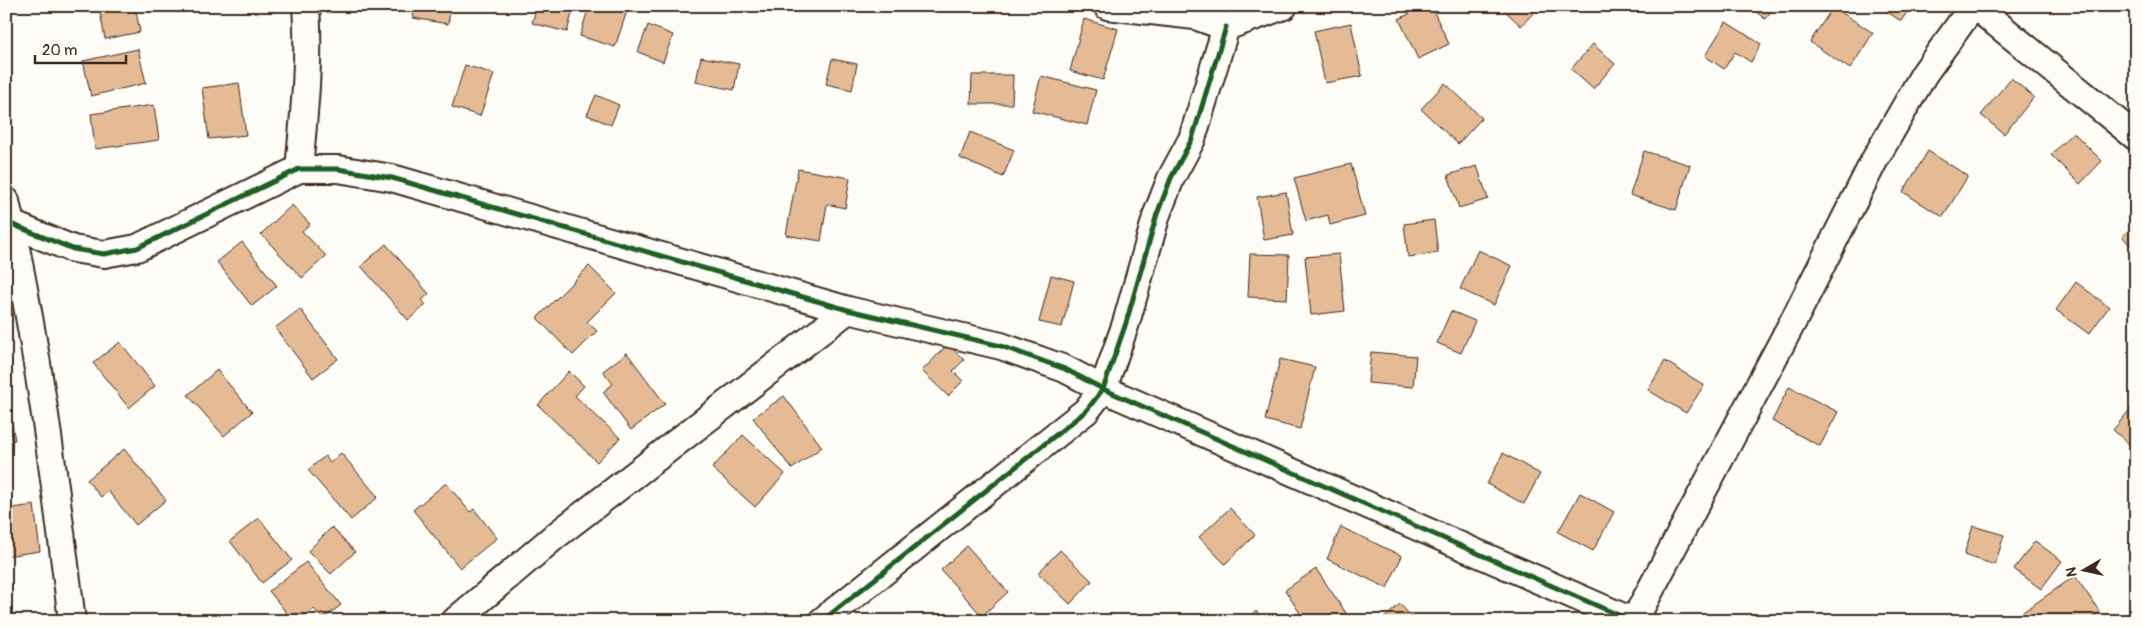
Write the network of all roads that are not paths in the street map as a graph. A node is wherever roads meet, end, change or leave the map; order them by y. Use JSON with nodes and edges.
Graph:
{"nodes":[{"id":1,"x":306,"y":6,"type":"edge"},
{"id":2,"x":1107,"y":6,"type":"edge"},
{"id":3,"x":1284,"y":6,"type":"edge"},
{"id":4,"x":1974,"y":6,"type":"edge"},
{"id":5,"x":1196,"y":11,"type":"edge"},
{"id":6,"x":1226,"y":27,"type":"junction"},
{"id":7,"x":2136,"y":137,"type":"edge"},
{"id":8,"x":299,"y":169,"type":"junction"},
{"id":9,"x":9,"y":213,"type":"edge"},
{"id":10,"x":13,"y":263,"type":"edge"},
{"id":11,"x":848,"y":310,"type":"junction"},
{"id":12,"x":1103,"y":390,"type":"junction"},
{"id":13,"x":72,"y":621,"type":"edge"},
{"id":14,"x":455,"y":621,"type":"edge"},
{"id":15,"x":822,"y":621,"type":"edge"},
{"id":16,"x":1633,"y":621,"type":"edge"}],
"edges":[{"from":1,"to":8,"type":"street"},
{"from":2,"to":5,"type":"street"},
{"from":3,"to":6,"type":"street"},
{"from":4,"to":7,"type":"street"},
{"from":4,"to":16,"type":"street"},
{"from":5,"to":6,"type":"street"},
{"from":6,"to":12,"type":"street"},
{"from":8,"to":9,"type":"street"},
{"from":8,"to":11,"type":"street"},
{"from":9,"to":10,"type":"street"},
{"from":10,"to":13,"type":"street"},
{"from":11,"to":12,"type":"street"},
{"from":11,"to":14,"type":"street"},
{"from":12,"to":15,"type":"street"},
{"from":12,"to":16,"type":"street"}]}
